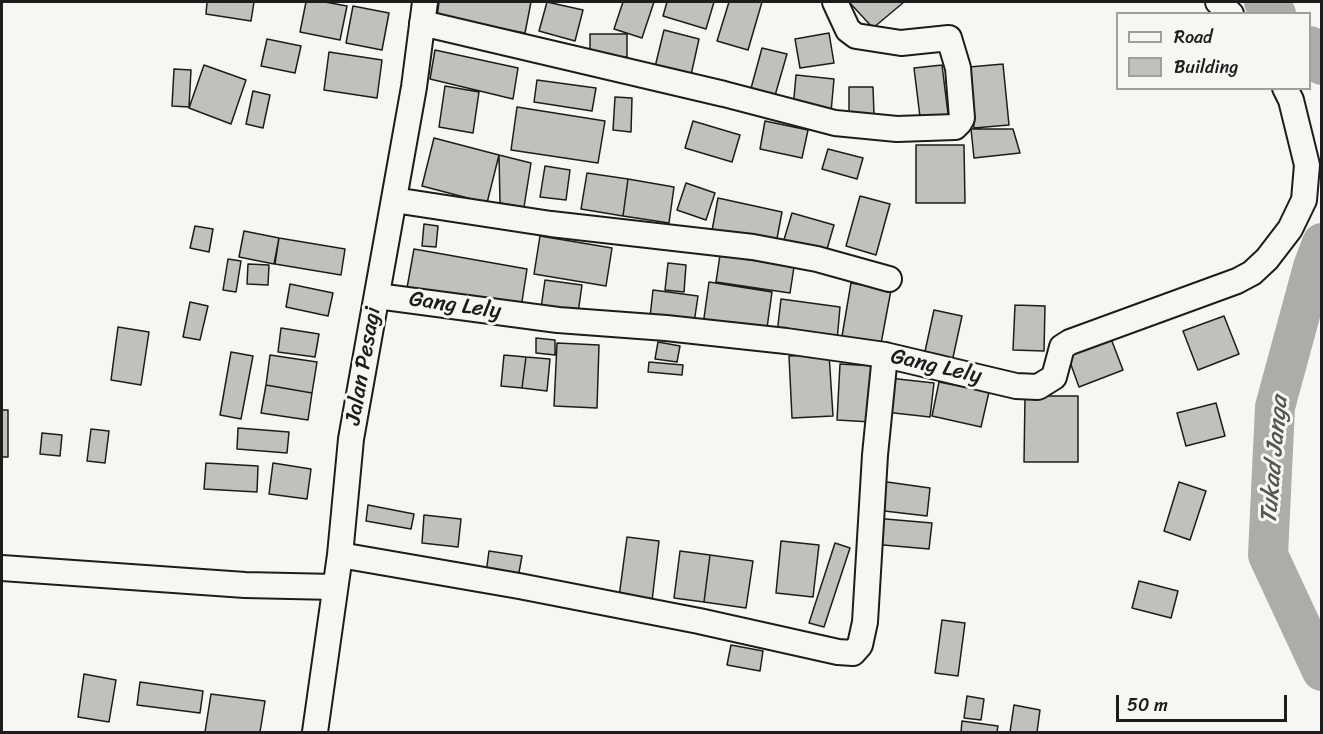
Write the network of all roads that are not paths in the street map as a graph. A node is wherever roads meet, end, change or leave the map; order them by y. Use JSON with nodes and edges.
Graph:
{"nodes":[{"id":1,"x":835,"y":2,"type":"edge"},
{"id":2,"x":423,"y":12,"type":"edge"},
{"id":3,"x":1286,"y":90,"type":"edge"},
{"id":4,"x":394,"y":200,"type":"junction"},
{"id":5,"x":889,"y":279,"type":"dead end"},
{"id":6,"x":378,"y":296,"type":"junction"},
{"id":7,"x":885,"y":355,"type":"junction"},
{"id":8,"x":339,"y":555,"type":"junction"},
{"id":9,"x":2,"y":568,"type":"edge"},
{"id":10,"x":335,"y":587,"type":"junction"},
{"id":11,"x":315,"y":732,"type":"edge"}],
"edges":[{"from":1,"to":2,"type":"street"},
{"from":2,"to":4,"type":"street","name":"Jalan Pesagi"},
{"from":3,"to":7,"type":"street","name":"Gang Lely"},
{"from":4,"to":5,"type":"street"},
{"from":4,"to":6,"type":"street","name":"Jalan Pesagi"},
{"from":6,"to":7,"type":"street","name":"Gang Lely"},
{"from":6,"to":8,"type":"street","name":"Jalan Pesagi"},
{"from":7,"to":8,"type":"street"},
{"from":8,"to":10,"type":"street","name":"Jalan Pesagi"},
{"from":9,"to":10,"type":"street"},
{"from":10,"to":11,"type":"street","name":"Jalan Pesagi"}]}
